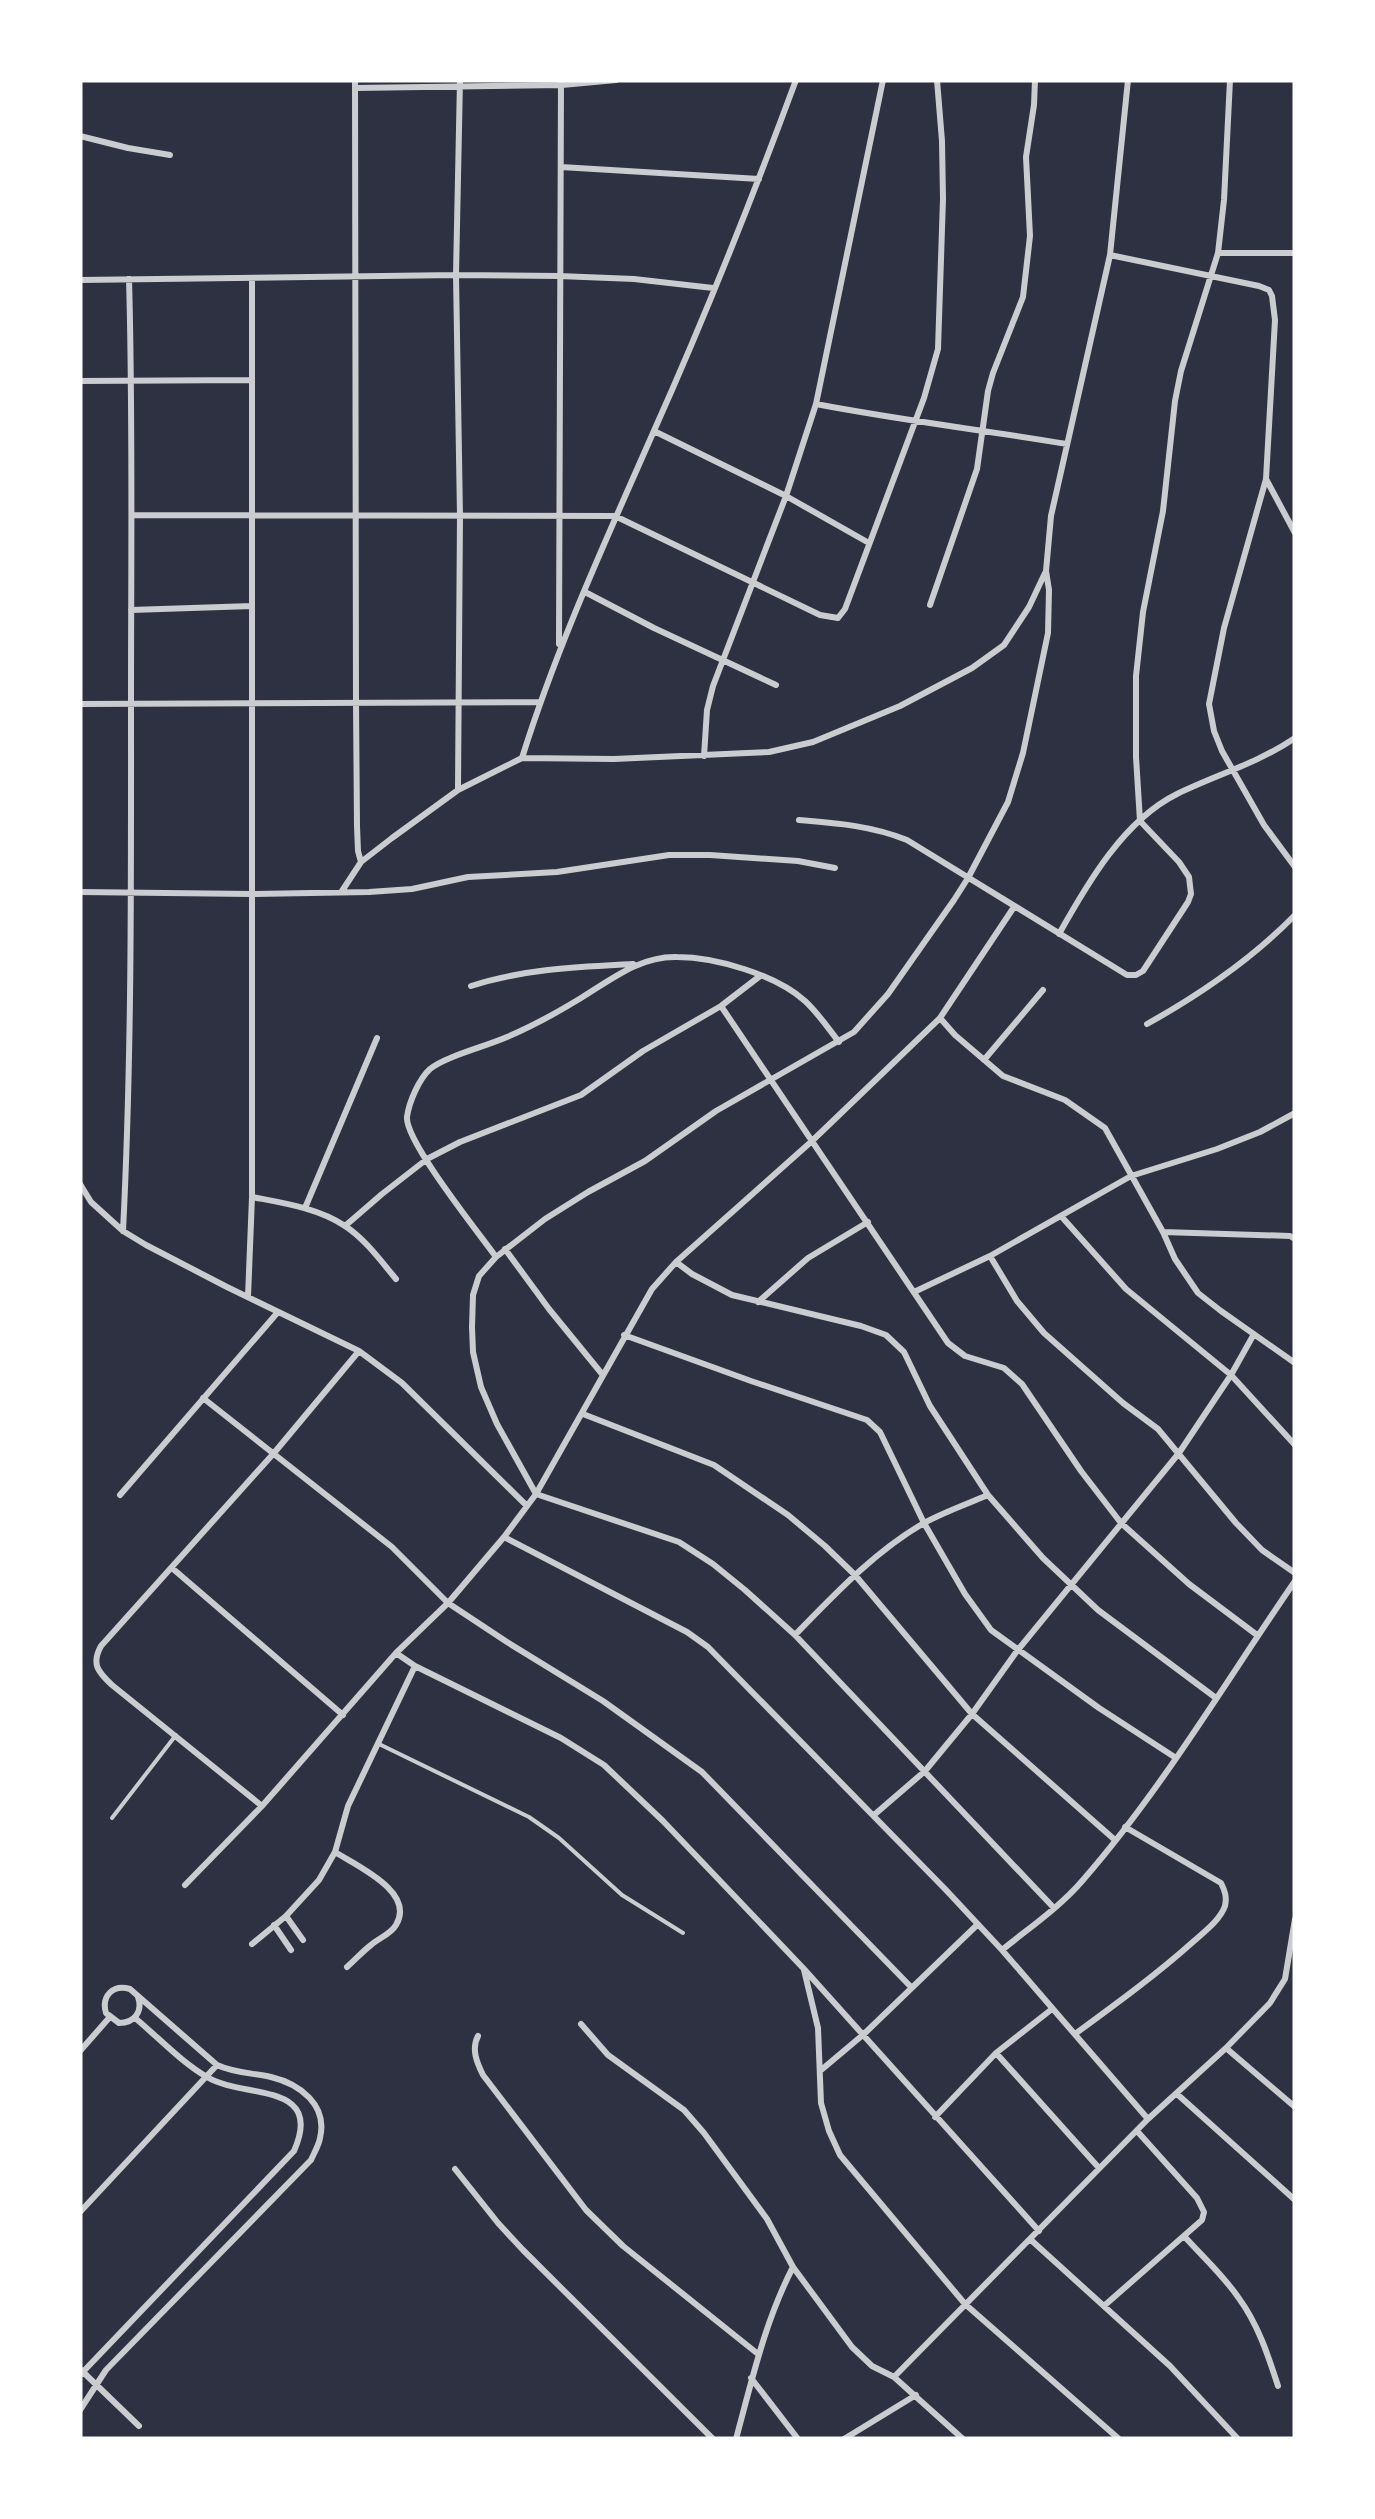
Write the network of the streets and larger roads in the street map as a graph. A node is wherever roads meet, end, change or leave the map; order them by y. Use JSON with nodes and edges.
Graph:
{"nodes":[{"id":1,"x":616,"y":80,"type":"edge"},
{"id":2,"x":796,"y":80,"type":"edge"},
{"id":3,"x":883,"y":80,"type":"edge"},
{"id":4,"x":937,"y":80,"type":"edge"},
{"id":5,"x":1035,"y":80,"type":"edge"},
{"id":6,"x":1128,"y":80,"type":"edge"},
{"id":7,"x":1230,"y":80,"type":"edge"},
{"id":8,"x":460,"y":83,"type":"edge"},
{"id":9,"x":562,"y":83,"type":"edge"},
{"id":10,"x":355,"y":84,"type":"edge"},
{"id":11,"x":80,"y":136,"type":"edge"},
{"id":12,"x":170,"y":154,"type":"dead end"},
{"id":13,"x":561,"y":167,"type":"junction"},
{"id":14,"x":759,"y":179,"type":"junction"},
{"id":15,"x":1218,"y":252,"type":"junction"},
{"id":16,"x":1295,"y":254,"type":"edge"},
{"id":17,"x":1110,"y":255,"type":"junction"},
{"id":18,"x":456,"y":275,"type":"junction"},
{"id":19,"x":559,"y":276,"type":"junction"},
{"id":20,"x":1212,"y":276,"type":"junction"},
{"id":21,"x":355,"y":277,"type":"junction"},
{"id":22,"x":252,"y":278,"type":"junction"},
{"id":23,"x":130,"y":279,"type":"junction"},
{"id":24,"x":80,"y":280,"type":"edge"},
{"id":25,"x":714,"y":288,"type":"junction"},
{"id":26,"x":252,"y":380,"type":"junction"},
{"id":27,"x":80,"y":381,"type":"edge"},
{"id":28,"x":132,"y":382,"type":"junction"},
{"id":29,"x":816,"y":404,"type":"junction"},
{"id":30,"x":915,"y":422,"type":"junction"},
{"id":31,"x":982,"y":430,"type":"junction"},
{"id":32,"x":654,"y":431,"type":"junction"},
{"id":33,"x":1066,"y":444,"type":"junction"},
{"id":34,"x":1266,"y":479,"type":"junction"},
{"id":35,"x":786,"y":496,"type":"junction"},
{"id":36,"x":132,"y":515,"type":"junction"},
{"id":37,"x":252,"y":515,"type":"junction"},
{"id":38,"x":356,"y":516,"type":"junction"},
{"id":39,"x":460,"y":516,"type":"junction"},
{"id":40,"x":560,"y":516,"type":"junction"},
{"id":41,"x":615,"y":516,"type":"junction"},
{"id":42,"x":1295,"y":533,"type":"edge"},
{"id":43,"x":869,"y":542,"type":"junction"},
{"id":44,"x":1046,"y":572,"type":"junction"},
{"id":45,"x":753,"y":583,"type":"junction"},
{"id":46,"x":585,"y":592,"type":"junction"},
{"id":47,"x":930,"y":605,"type":"dead end"},
{"id":48,"x":252,"y":606,"type":"junction"},
{"id":49,"x":132,"y":610,"type":"junction"},
{"id":50,"x":559,"y":650,"type":"junction"},
{"id":51,"x":723,"y":658,"type":"junction"},
{"id":52,"x":776,"y":685,"type":"dead end"},
{"id":53,"x":252,"y":702,"type":"junction"},
{"id":54,"x":539,"y":702,"type":"junction"},
{"id":55,"x":458,"y":703,"type":"junction"},
{"id":56,"x":80,"y":704,"type":"edge"},
{"id":57,"x":356,"y":704,"type":"junction"},
{"id":58,"x":131,"y":705,"type":"junction"},
{"id":59,"x":1295,"y":738,"type":"edge"},
{"id":60,"x":704,"y":756,"type":"junction"},
{"id":61,"x":522,"y":758,"type":"junction"},
{"id":62,"x":1234,"y":771,"type":"junction"},
{"id":63,"x":458,"y":790,"type":"junction"},
{"id":64,"x":799,"y":820,"type":"dead end"},
{"id":65,"x":1140,"y":820,"type":"junction"},
{"id":66,"x":361,"y":862,"type":"junction"},
{"id":67,"x":1295,"y":867,"type":"edge"},
{"id":68,"x":835,"y":868,"type":"dead end"},
{"id":69,"x":968,"y":878,"type":"junction"},
{"id":70,"x":80,"y":892,"type":"edge"},
{"id":71,"x":342,"y":892,"type":"junction"},
{"id":72,"x":132,"y":893,"type":"junction"},
{"id":73,"x":252,"y":894,"type":"junction"},
{"id":74,"x":1014,"y":906,"type":"junction"},
{"id":75,"x":1295,"y":915,"type":"edge"},
{"id":76,"x":1059,"y":934,"type":"junction"},
{"id":77,"x":638,"y":964,"type":"junction"},
{"id":78,"x":761,"y":975,"type":"junction"},
{"id":79,"x":471,"y":986,"type":"dead end"},
{"id":80,"x":1043,"y":990,"type":"dead end"},
{"id":81,"x":722,"y":1006,"type":"junction"},
{"id":82,"x":940,"y":1018,"type":"junction"},
{"id":83,"x":1148,"y":1024,"type":"dead end"},
{"id":84,"x":376,"y":1038,"type":"dead end"},
{"id":85,"x":839,"y":1042,"type":"junction"},
{"id":86,"x":984,"y":1060,"type":"junction"},
{"id":87,"x":772,"y":1080,"type":"junction"},
{"id":88,"x":1295,"y":1114,"type":"edge"},
{"id":89,"x":812,"y":1140,"type":"junction"},
{"id":90,"x":426,"y":1159,"type":"junction"},
{"id":91,"x":1131,"y":1176,"type":"junction"},
{"id":92,"x":80,"y":1184,"type":"edge"},
{"id":93,"x":252,"y":1197,"type":"junction"},
{"id":94,"x":306,"y":1208,"type":"junction"},
{"id":95,"x":1061,"y":1216,"type":"junction"},
{"id":96,"x":868,"y":1222,"type":"junction"},
{"id":97,"x":345,"y":1226,"type":"junction"},
{"id":98,"x":123,"y":1231,"type":"junction"},
{"id":99,"x":1163,"y":1232,"type":"junction"},
{"id":100,"x":1293,"y":1237,"type":"edge"},
{"id":101,"x":506,"y":1249,"type":"junction"},
{"id":102,"x":990,"y":1256,"type":"junction"},
{"id":103,"x":496,"y":1257,"type":"junction"},
{"id":104,"x":676,"y":1262,"type":"junction"},
{"id":105,"x":396,"y":1280,"type":"dead end"},
{"id":106,"x":914,"y":1292,"type":"junction"},
{"id":107,"x":248,"y":1296,"type":"junction"},
{"id":108,"x":758,"y":1302,"type":"junction"},
{"id":109,"x":278,"y":1312,"type":"junction"},
{"id":110,"x":1254,"y":1334,"type":"junction"},
{"id":111,"x":624,"y":1335,"type":"junction"},
{"id":112,"x":359,"y":1351,"type":"junction"},
{"id":113,"x":1295,"y":1363,"type":"edge"},
{"id":114,"x":602,"y":1374,"type":"junction"},
{"id":115,"x":1231,"y":1375,"type":"junction"},
{"id":116,"x":203,"y":1398,"type":"junction"},
{"id":117,"x":583,"y":1414,"type":"junction"},
{"id":118,"x":1295,"y":1445,"type":"edge"},
{"id":119,"x":274,"y":1453,"type":"junction"},
{"id":120,"x":1180,"y":1453,"type":"junction"},
{"id":121,"x":536,"y":1494,"type":"junction"},
{"id":122,"x":120,"y":1496,"type":"dead end"},
{"id":123,"x":988,"y":1496,"type":"junction"},
{"id":124,"x":526,"y":1505,"type":"junction"},
{"id":125,"x":924,"y":1523,"type":"junction"},
{"id":126,"x":1121,"y":1523,"type":"junction"},
{"id":127,"x":504,"y":1537,"type":"junction"},
{"id":128,"x":172,"y":1568,"type":"junction"},
{"id":129,"x":854,"y":1575,"type":"junction"},
{"id":130,"x":1295,"y":1577,"type":"edge"},
{"id":131,"x":1071,"y":1587,"type":"junction"},
{"id":132,"x":448,"y":1603,"type":"junction"},
{"id":133,"x":1257,"y":1635,"type":"junction"},
{"id":134,"x":795,"y":1636,"type":"junction"},
{"id":135,"x":1017,"y":1651,"type":"junction"},
{"id":136,"x":396,"y":1653,"type":"junction"},
{"id":137,"x":415,"y":1666,"type":"junction"},
{"id":138,"x":1216,"y":1698,"type":"junction"},
{"id":139,"x":343,"y":1714,"type":"junction"},
{"id":140,"x":972,"y":1714,"type":"junction"},
{"id":141,"x":1176,"y":1758,"type":"junction"},
{"id":142,"x":925,"y":1771,"type":"junction"},
{"id":143,"x":262,"y":1806,"type":"junction"},
{"id":144,"x":874,"y":1816,"type":"junction"},
{"id":145,"x":1124,"y":1826,"type":"junction"},
{"id":146,"x":1114,"y":1840,"type":"junction"},
{"id":147,"x":335,"y":1852,"type":"junction"},
{"id":148,"x":185,"y":1885,"type":"dead end"},
{"id":149,"x":1054,"y":1908,"type":"junction"},
{"id":150,"x":286,"y":1916,"type":"junction"},
{"id":151,"x":1295,"y":1919,"type":"edge"},
{"id":152,"x":977,"y":1925,"type":"junction"},
{"id":153,"x":274,"y":1926,"type":"junction"},
{"id":154,"x":304,"y":1940,"type":"dead end"},
{"id":155,"x":252,"y":1944,"type":"dead end"},
{"id":156,"x":291,"y":1950,"type":"dead end"},
{"id":157,"x":1002,"y":1950,"type":"junction"},
{"id":158,"x":347,"y":1967,"type":"dead end"},
{"id":159,"x":804,"y":1969,"type":"junction"},
{"id":160,"x":911,"y":1987,"type":"junction"},
{"id":161,"x":138,"y":1996,"type":"junction"},
{"id":162,"x":1052,"y":2009,"type":"junction"},
{"id":163,"x":110,"y":2018,"type":"junction"},
{"id":164,"x":135,"y":2018,"type":"junction"},
{"id":165,"x":581,"y":2024,"type":"dead end"},
{"id":166,"x":864,"y":2034,"type":"junction"},
{"id":167,"x":1075,"y":2034,"type":"junction"},
{"id":168,"x":478,"y":2036,"type":"dead end"},
{"id":169,"x":1226,"y":2048,"type":"junction"},
{"id":170,"x":80,"y":2051,"type":"edge"},
{"id":171,"x":996,"y":2054,"type":"junction"},
{"id":172,"x":217,"y":2065,"type":"junction"},
{"id":173,"x":819,"y":2072,"type":"junction"},
{"id":174,"x":206,"y":2076,"type":"junction"},
{"id":175,"x":1176,"y":2094,"type":"junction"},
{"id":176,"x":1295,"y":2107,"type":"edge"},
{"id":177,"x":936,"y":2117,"type":"junction"},
{"id":178,"x":1148,"y":2120,"type":"junction"},
{"id":179,"x":1138,"y":2131,"type":"junction"},
{"id":180,"x":1099,"y":2168,"type":"junction"},
{"id":181,"x":456,"y":2169,"type":"dead end"},
{"id":182,"x":1295,"y":2200,"type":"edge"},
{"id":183,"x":80,"y":2212,"type":"edge"},
{"id":184,"x":1040,"y":2231,"type":"junction"},
{"id":185,"x":1184,"y":2236,"type":"junction"},
{"id":186,"x":1031,"y":2240,"type":"junction"},
{"id":187,"x":794,"y":2267,"type":"junction"},
{"id":188,"x":965,"y":2304,"type":"junction"},
{"id":189,"x":1105,"y":2305,"type":"junction"},
{"id":190,"x":758,"y":2354,"type":"junction"},
{"id":191,"x":81,"y":2372,"type":"edge"},
{"id":192,"x":894,"y":2377,"type":"junction"},
{"id":193,"x":752,"y":2378,"type":"junction"},
{"id":194,"x":96,"y":2386,"type":"junction"},
{"id":195,"x":1278,"y":2386,"type":"dead end"},
{"id":196,"x":916,"y":2395,"type":"junction"},
{"id":197,"x":80,"y":2410,"type":"edge"},
{"id":198,"x":139,"y":2426,"type":"dead end"},
{"id":199,"x":713,"y":2439,"type":"edge"},
{"id":200,"x":737,"y":2439,"type":"edge"},
{"id":201,"x":798,"y":2439,"type":"edge"},
{"id":202,"x":844,"y":2439,"type":"edge"},
{"id":203,"x":963,"y":2439,"type":"edge"},
{"id":204,"x":1119,"y":2439,"type":"edge"},
{"id":205,"x":1238,"y":2439,"type":"edge"}],
"edges":[{"from":1,"to":9,"type":"street"},
{"from":2,"to":14,"type":"street"},
{"from":3,"to":29,"type":"street"},
{"from":4,"to":30,"type":"street"},
{"from":5,"to":31,"type":"street"},
{"from":6,"to":17,"type":"street"},
{"from":7,"to":15,"type":"street"},
{"from":8,"to":9,"type":"street"},
{"from":8,"to":10,"type":"street"},
{"from":8,"to":18,"type":"street"},
{"from":9,"to":13,"type":"street"},
{"from":10,"to":21,"type":"street"},
{"from":11,"to":12,"type":"street"},
{"from":13,"to":14,"type":"street"},
{"from":13,"to":19,"type":"street"},
{"from":14,"to":25,"type":"street"},
{"from":15,"to":16,"type":"street"},
{"from":15,"to":20,"type":"street"},
{"from":17,"to":20,"type":"street"},
{"from":17,"to":33,"type":"street"},
{"from":18,"to":19,"type":"street"},
{"from":18,"to":21,"type":"street"},
{"from":18,"to":39,"type":"street"},
{"from":19,"to":25,"type":"street"},
{"from":19,"to":40,"type":"street"},
{"from":20,"to":34,"type":"street"},
{"from":20,"to":65,"type":"street"},
{"from":21,"to":22,"type":"street"},
{"from":21,"to":38,"type":"street"},
{"from":22,"to":23,"type":"street"},
{"from":22,"to":26,"type":"street"},
{"from":23,"to":24,"type":"street"},
{"from":23,"to":28,"type":"street"},
{"from":25,"to":32,"type":"street"},
{"from":26,"to":28,"type":"street"},
{"from":26,"to":37,"type":"street"},
{"from":27,"to":28,"type":"street"},
{"from":28,"to":36,"type":"street"},
{"from":29,"to":30,"type":"street"},
{"from":29,"to":35,"type":"street"},
{"from":30,"to":31,"type":"street"},
{"from":30,"to":43,"type":"street"},
{"from":31,"to":33,"type":"street"},
{"from":31,"to":47,"type":"street"},
{"from":32,"to":35,"type":"street"},
{"from":32,"to":41,"type":"street"},
{"from":33,"to":44,"type":"street"},
{"from":34,"to":42,"type":"street"},
{"from":34,"to":62,"type":"street"},
{"from":35,"to":43,"type":"street"},
{"from":35,"to":45,"type":"street"},
{"from":36,"to":37,"type":"street"},
{"from":36,"to":49,"type":"street"},
{"from":37,"to":38,"type":"street"},
{"from":37,"to":48,"type":"street"},
{"from":38,"to":39,"type":"street"},
{"from":38,"to":57,"type":"street"},
{"from":39,"to":40,"type":"street"},
{"from":39,"to":55,"type":"street"},
{"from":40,"to":41,"type":"street"},
{"from":40,"to":50,"type":"street"},
{"from":41,"to":45,"type":"street"},
{"from":41,"to":46,"type":"street"},
{"from":43,"to":45,"type":"street"},
{"from":44,"to":60,"type":"street"},
{"from":44,"to":69,"type":"street"},
{"from":45,"to":51,"type":"street"},
{"from":46,"to":50,"type":"street"},
{"from":46,"to":51,"type":"street"},
{"from":48,"to":49,"type":"street"},
{"from":48,"to":53,"type":"street"},
{"from":49,"to":58,"type":"street"},
{"from":50,"to":54,"type":"street"},
{"from":51,"to":52,"type":"street"},
{"from":51,"to":60,"type":"street"},
{"from":53,"to":57,"type":"street"},
{"from":53,"to":58,"type":"street"},
{"from":53,"to":73,"type":"street"},
{"from":54,"to":55,"type":"street"},
{"from":54,"to":61,"type":"street"},
{"from":55,"to":57,"type":"street"},
{"from":55,"to":63,"type":"street"},
{"from":56,"to":58,"type":"street"},
{"from":57,"to":66,"type":"street"},
{"from":58,"to":72,"type":"street"},
{"from":59,"to":62,"type":"street"},
{"from":60,"to":61,"type":"street"},
{"from":61,"to":63,"type":"street"},
{"from":62,"to":65,"type":"street"},
{"from":62,"to":67,"type":"street"},
{"from":63,"to":66,"type":"street"},
{"from":64,"to":69,"type":"street"},
{"from":65,"to":76,"type":"street"},
{"from":65,"to":76,"type":"street"},
{"from":66,"to":71,"type":"street"},
{"from":68,"to":71,"type":"street"},
{"from":69,"to":74,"type":"street"},
{"from":69,"to":85,"type":"street"},
{"from":70,"to":72,"type":"street"},
{"from":71,"to":73,"type":"street"},
{"from":72,"to":73,"type":"street"},
{"from":72,"to":98,"type":"street"},
{"from":73,"to":93,"type":"street"},
{"from":74,"to":76,"type":"street"},
{"from":74,"to":82,"type":"street"},
{"from":75,"to":83,"type":"street"},
{"from":77,"to":78,"type":"street"},
{"from":77,"to":79,"type":"street"},
{"from":77,"to":90,"type":"street"},
{"from":78,"to":81,"type":"street"},
{"from":78,"to":85,"type":"street"},
{"from":80,"to":86,"type":"street"},
{"from":81,"to":87,"type":"street"},
{"from":81,"to":90,"type":"street"},
{"from":82,"to":86,"type":"street"},
{"from":82,"to":89,"type":"street"},
{"from":84,"to":94,"type":"street"},
{"from":85,"to":87,"type":"street"},
{"from":86,"to":91,"type":"street"},
{"from":87,"to":89,"type":"street"},
{"from":87,"to":101,"type":"street"},
{"from":88,"to":91,"type":"street"},
{"from":89,"to":96,"type":"street"},
{"from":89,"to":104,"type":"street"},
{"from":90,"to":97,"type":"street"},
{"from":90,"to":103,"type":"street"},
{"from":91,"to":95,"type":"street"},
{"from":91,"to":99,"type":"street"},
{"from":92,"to":98,"type":"street"},
{"from":93,"to":94,"type":"street"},
{"from":93,"to":107,"type":"street"},
{"from":94,"to":97,"type":"street"},
{"from":95,"to":102,"type":"street"},
{"from":95,"to":115,"type":"street"},
{"from":96,"to":106,"type":"street"},
{"from":96,"to":108,"type":"street"},
{"from":97,"to":105,"type":"street"},
{"from":98,"to":107,"type":"street"},
{"from":99,"to":100,"type":"street"},
{"from":99,"to":110,"type":"street"},
{"from":101,"to":103,"type":"street"},
{"from":101,"to":114,"type":"street"},
{"from":102,"to":106,"type":"street"},
{"from":102,"to":120,"type":"street"},
{"from":103,"to":121,"type":"street"},
{"from":104,"to":108,"type":"street"},
{"from":104,"to":111,"type":"street"},
{"from":106,"to":126,"type":"street"},
{"from":107,"to":109,"type":"street"},
{"from":108,"to":123,"type":"street"},
{"from":109,"to":112,"type":"street"},
{"from":109,"to":116,"type":"street"},
{"from":110,"to":113,"type":"street"},
{"from":110,"to":115,"type":"street"},
{"from":111,"to":114,"type":"street"},
{"from":111,"to":125,"type":"street"},
{"from":112,"to":119,"type":"street"},
{"from":112,"to":124,"type":"street"},
{"from":114,"to":117,"type":"street"},
{"from":115,"to":118,"type":"street"},
{"from":115,"to":120,"type":"street"},
{"from":116,"to":119,"type":"street"},
{"from":116,"to":122,"type":"street"},
{"from":117,"to":121,"type":"street"},
{"from":117,"to":129,"type":"street"},
{"from":119,"to":128,"type":"street"},
{"from":119,"to":132,"type":"street"},
{"from":120,"to":126,"type":"street"},
{"from":120,"to":130,"type":"street"},
{"from":121,"to":124,"type":"street"},
{"from":121,"to":134,"type":"street"},
{"from":123,"to":125,"type":"street"},
{"from":123,"to":131,"type":"street"},
{"from":124,"to":127,"type":"street"},
{"from":125,"to":129,"type":"street"},
{"from":125,"to":135,"type":"street"},
{"from":126,"to":131,"type":"street"},
{"from":126,"to":133,"type":"street"},
{"from":127,"to":132,"type":"street"},
{"from":127,"to":144,"type":"street"},
{"from":128,"to":139,"type":"street"},
{"from":128,"to":143,"type":"street"},
{"from":129,"to":134,"type":"street"},
{"from":129,"to":140,"type":"street"},
{"from":130,"to":133,"type":"street"},
{"from":131,"to":135,"type":"street"},
{"from":131,"to":138,"type":"street"},
{"from":132,"to":136,"type":"street"},
{"from":132,"to":160,"type":"street"},
{"from":133,"to":138,"type":"street"},
{"from":134,"to":142,"type":"street"},
{"from":135,"to":140,"type":"street"},
{"from":135,"to":141,"type":"street"},
{"from":136,"to":137,"type":"street"},
{"from":136,"to":139,"type":"street"},
{"from":137,"to":147,"type":"street"},
{"from":137,"to":159,"type":"street"},
{"from":138,"to":141,"type":"street"},
{"from":139,"to":143,"type":"street"},
{"from":140,"to":142,"type":"street"},
{"from":140,"to":146,"type":"street"},
{"from":141,"to":145,"type":"street"},
{"from":142,"to":144,"type":"street"},
{"from":142,"to":149,"type":"street"},
{"from":143,"to":148,"type":"street"},
{"from":144,"to":152,"type":"street"},
{"from":145,"to":146,"type":"street"},
{"from":145,"to":167,"type":"street"},
{"from":146,"to":149,"type":"street"},
{"from":147,"to":150,"type":"street"},
{"from":147,"to":158,"type":"street"},
{"from":149,"to":157,"type":"street"},
{"from":150,"to":153,"type":"street"},
{"from":150,"to":154,"type":"street"},
{"from":151,"to":169,"type":"street"},
{"from":152,"to":157,"type":"street"},
{"from":152,"to":160,"type":"street"},
{"from":153,"to":155,"type":"street"},
{"from":153,"to":156,"type":"street"},
{"from":157,"to":162,"type":"street"},
{"from":159,"to":166,"type":"street"},
{"from":159,"to":173,"type":"street"},
{"from":160,"to":166,"type":"street"},
{"from":161,"to":163,"type":"street"},
{"from":161,"to":164,"type":"street"},
{"from":161,"to":172,"type":"street"},
{"from":162,"to":167,"type":"street"},
{"from":162,"to":171,"type":"street"},
{"from":163,"to":164,"type":"street"},
{"from":163,"to":170,"type":"street"},
{"from":164,"to":174,"type":"street"},
{"from":165,"to":187,"type":"street"},
{"from":166,"to":173,"type":"street"},
{"from":166,"to":177,"type":"street"},
{"from":167,"to":178,"type":"street"},
{"from":168,"to":190,"type":"street"},
{"from":169,"to":175,"type":"street"},
{"from":169,"to":176,"type":"street"},
{"from":171,"to":177,"type":"street"},
{"from":171,"to":180,"type":"street"},
{"from":172,"to":174,"type":"street"},
{"from":172,"to":194,"type":"street"},
{"from":173,"to":188,"type":"street"},
{"from":174,"to":183,"type":"street"},
{"from":174,"to":191,"type":"street"},
{"from":175,"to":178,"type":"street"},
{"from":175,"to":182,"type":"street"},
{"from":177,"to":184,"type":"street"},
{"from":178,"to":179,"type":"street"},
{"from":179,"to":180,"type":"street"},
{"from":179,"to":185,"type":"street"},
{"from":180,"to":184,"type":"street"},
{"from":181,"to":199,"type":"street"},
{"from":184,"to":186,"type":"street"},
{"from":185,"to":189,"type":"street"},
{"from":185,"to":195,"type":"street"},
{"from":186,"to":188,"type":"street"},
{"from":186,"to":189,"type":"street"},
{"from":187,"to":190,"type":"street"},
{"from":187,"to":192,"type":"street"},
{"from":188,"to":192,"type":"street"},
{"from":188,"to":204,"type":"street"},
{"from":189,"to":205,"type":"street"},
{"from":190,"to":193,"type":"street"},
{"from":191,"to":194,"type":"street"},
{"from":192,"to":196,"type":"street"},
{"from":193,"to":200,"type":"street"},
{"from":193,"to":201,"type":"street"},
{"from":194,"to":197,"type":"street"},
{"from":194,"to":198,"type":"street"},
{"from":196,"to":202,"type":"street"},
{"from":196,"to":203,"type":"street"}]}
